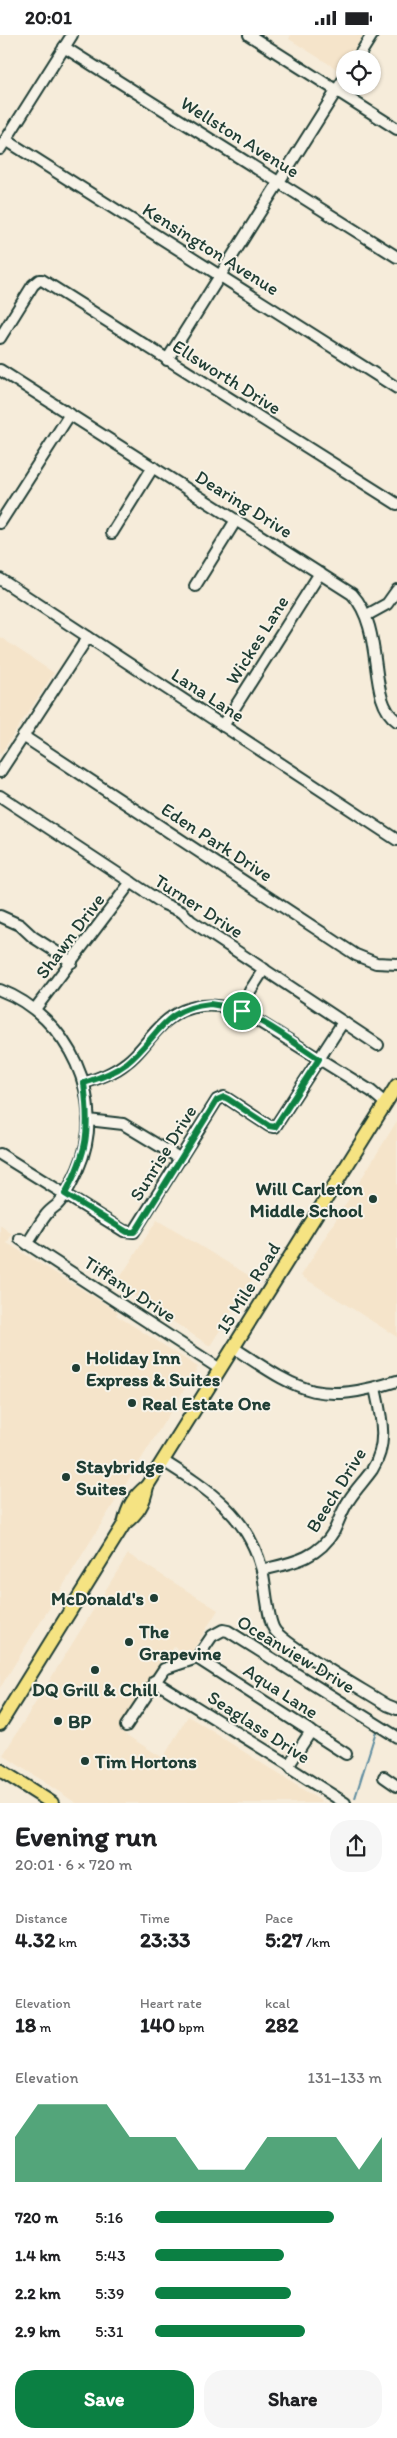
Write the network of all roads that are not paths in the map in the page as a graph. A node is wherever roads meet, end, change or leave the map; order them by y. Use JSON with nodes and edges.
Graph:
{"nodes":[{"id":1,"x":72,"y":35,"type":"edge"},
{"id":2,"x":249,"y":35,"type":"edge"},
{"id":3,"x":372,"y":35,"type":"edge"},
{"id":4,"x":64,"y":47,"type":"junction"},
{"id":5,"x":363,"y":50,"type":"edge"},
{"id":6,"x":336,"y":90,"type":"edge"},
{"id":7,"x":336,"y":93,"type":"edge"},
{"id":8,"x":343,"y":95,"type":"edge"},
{"id":9,"x":397,"y":129,"type":"edge"},
{"id":10,"x":3,"y":144,"type":"edge"},
{"id":11,"x":278,"y":182,"type":"junction"},
{"id":12,"x":397,"y":257,"type":"edge"},
{"id":13,"x":220,"y":276,"type":"junction"},
{"id":14,"x":0,"y":338,"type":"edge"},
{"id":15,"x":167,"y":360,"type":"junction"},
{"id":16,"x":0,"y":370,"type":"edge"},
{"id":17,"x":397,"y":388,"type":"edge"},
{"id":18,"x":70,"y":414,"type":"junction"},
{"id":19,"x":153,"y":467,"type":"junction"},
{"id":20,"x":397,"y":504,"type":"edge"},
{"id":21,"x":236,"y":520,"type":"junction"},
{"id":22,"x":0,"y":523,"type":"edge"},
{"id":23,"x":112,"y":533,"type":"dead end"},
{"id":24,"x":320,"y":573,"type":"junction"},
{"id":25,"x":0,"y":579,"type":"edge"},
{"id":26,"x":194,"y":587,"type":"dead end"},
{"id":27,"x":397,"y":590,"type":"edge"},
{"id":28,"x":367,"y":615,"type":"junction"},
{"id":29,"x":88,"y":637,"type":"junction"},
{"id":30,"x":397,"y":721,"type":"edge"},
{"id":31,"x":223,"y":725,"type":"junction"},
{"id":32,"x":23,"y":736,"type":"junction"},
{"id":33,"x":0,"y":772,"type":"edge"},
{"id":34,"x":0,"y":796,"type":"edge"},
{"id":35,"x":397,"y":840,"type":"edge"},
{"id":36,"x":132,"y":883,"type":"junction"},
{"id":37,"x":0,"y":916,"type":"edge"},
{"id":38,"x":72,"y":962,"type":"junction"},
{"id":39,"x":397,"y":964,"type":"edge"},
{"id":40,"x":264,"y":969,"type":"junction"},
{"id":41,"x":0,"y":990,"type":"edge"},
{"id":42,"x":35,"y":1009,"type":"junction"},
{"id":43,"x":242,"y":1011,"type":"junction"},
{"id":44,"x":343,"y":1022,"type":"junction"},
{"id":45,"x":378,"y":1045,"type":"dead end"},
{"id":46,"x":319,"y":1059,"type":"junction"},
{"id":47,"x":84,"y":1083,"type":"junction"},
{"id":48,"x":397,"y":1085,"type":"edge"},
{"id":49,"x":385,"y":1103,"type":"junction"},
{"id":50,"x":88,"y":1120,"type":"junction"},
{"id":51,"x":0,"y":1154,"type":"edge"},
{"id":52,"x":181,"y":1159,"type":"junction"},
{"id":53,"x":65,"y":1194,"type":"junction"},
{"id":54,"x":234,"y":1348,"type":"junction"},
{"id":55,"x":220,"y":1369,"type":"junction"},
{"id":56,"x":397,"y":1381,"type":"edge"},
{"id":57,"x":375,"y":1388,"type":"junction"},
{"id":58,"x":162,"y":1461,"type":"junction"},
{"id":59,"x":262,"y":1570,"type":"junction"},
{"id":60,"x":197,"y":1659,"type":"junction"},
{"id":61,"x":154,"y":1681,"type":"junction"},
{"id":62,"x":397,"y":1709,"type":"edge"},
{"id":63,"x":0,"y":1723,"type":"edge"},
{"id":64,"x":126,"y":1726,"type":"dead end"},
{"id":65,"x":310,"y":1731,"type":"junction"},
{"id":66,"x":397,"y":1737,"type":"edge"},
{"id":67,"x":346,"y":1754,"type":"dead end"},
{"id":68,"x":289,"y":1765,"type":"junction"},
{"id":69,"x":0,"y":1771,"type":"edge"},
{"id":70,"x":384,"y":1777,"type":"dead end"},
{"id":71,"x":397,"y":1786,"type":"edge"},
{"id":72,"x":52,"y":1803,"type":"edge"},
{"id":73,"x":345,"y":1803,"type":"edge"}],
"edges":[{"from":1,"to":4,"type":"street"},
{"from":2,"to":6,"type":"street"},
{"from":3,"to":5,"type":"street"},
{"from":4,"to":10,"type":"street"},
{"from":4,"to":11,"type":"street","name":"Wellston Avenue"},
{"from":7,"to":11,"type":"street"},
{"from":8,"to":9,"type":"street"},
{"from":10,"to":13,"type":"street","name":"Kensington Avenue"},
{"from":11,"to":12,"type":"street","name":"Wellston Avenue"},
{"from":11,"to":13,"type":"street"},
{"from":13,"to":15,"type":"street"},
{"from":13,"to":17,"type":"street","name":"Kensington Avenue"},
{"from":14,"to":15,"type":"street","name":"Ellsworth Drive"},
{"from":15,"to":20,"type":"street","name":"Ellsworth Drive"},
{"from":16,"to":18,"type":"street","name":"Dearing Drive"},
{"from":18,"to":19,"type":"street","name":"Dearing Drive"},
{"from":18,"to":22,"type":"street"},
{"from":19,"to":21,"type":"street","name":"Dearing Drive"},
{"from":19,"to":23,"type":"street"},
{"from":21,"to":24,"type":"street","name":"Dearing Drive"},
{"from":21,"to":26,"type":"street"},
{"from":24,"to":28,"type":"street","name":"Dearing Drive"},
{"from":24,"to":31,"type":"street","name":"Wickes Lane"},
{"from":25,"to":29,"type":"street","name":"Lana Lane"},
{"from":27,"to":28,"type":"street"},
{"from":28,"to":30,"type":"street","name":"Dearing Drive"},
{"from":29,"to":31,"type":"street","name":"Lana Lane"},
{"from":29,"to":32,"type":"street"},
{"from":31,"to":35,"type":"street","name":"Lana Lane"},
{"from":32,"to":33,"type":"street"},
{"from":32,"to":39,"type":"street","name":"Eden Park Drive"},
{"from":34,"to":36,"type":"street","name":"Turner Drive"},
{"from":36,"to":38,"type":"street","name":"Shawn Drive"},
{"from":36,"to":40,"type":"street","name":"Turner Drive"},
{"from":37,"to":38,"type":"street"},
{"from":38,"to":42,"type":"street","name":"Shawn Drive"},
{"from":40,"to":43,"type":"street"},
{"from":40,"to":44,"type":"street","name":"Turner Drive"},
{"from":41,"to":42,"type":"street"},
{"from":42,"to":47,"type":"street"},
{"from":43,"to":46,"type":"street"},
{"from":43,"to":47,"type":"street"},
{"from":44,"to":45,"type":"street","name":"Turner Drive"},
{"from":44,"to":46,"type":"street","name":"Sunrise Drive"},
{"from":46,"to":49,"type":"street"},
{"from":46,"to":52,"type":"street","name":"Sunrise Drive"},
{"from":47,"to":50,"type":"street"},
{"from":48,"to":49,"type":"main road","name":"15 Mile Road"},
{"from":49,"to":54,"type":"main road","name":"15 Mile Road"},
{"from":50,"to":52,"type":"street"},
{"from":50,"to":53,"type":"street"},
{"from":51,"to":53,"type":"street"},
{"from":52,"to":53,"type":"street","name":"Sunrise Drive"},
{"from":53,"to":55,"type":"street","name":"Tiffany Drive"},
{"from":54,"to":55,"type":"main road","name":"15 Mile Road"},
{"from":54,"to":57,"type":"street"},
{"from":55,"to":58,"type":"main road","name":"15 Mile Road"},
{"from":56,"to":57,"type":"street"},
{"from":57,"to":59,"type":"street","name":"Beech Drive"},
{"from":58,"to":59,"type":"street"},
{"from":58,"to":63,"type":"main road","name":"15 Mile Road"},
{"from":59,"to":62,"type":"street"},
{"from":60,"to":61,"type":"street"},
{"from":60,"to":65,"type":"street","name":"Aqua Lane"},
{"from":60,"to":66,"type":"street","name":"Oceanview Drive"},
{"from":61,"to":64,"type":"street"},
{"from":61,"to":68,"type":"street","name":"Seaglass Drive"},
{"from":65,"to":67,"type":"street","name":"Aqua Lane"},
{"from":65,"to":68,"type":"street"},
{"from":68,"to":73,"type":"street","name":"Seaglass Drive"},
{"from":69,"to":72,"type":"main road"},
{"from":70,"to":71,"type":"street"}]}
